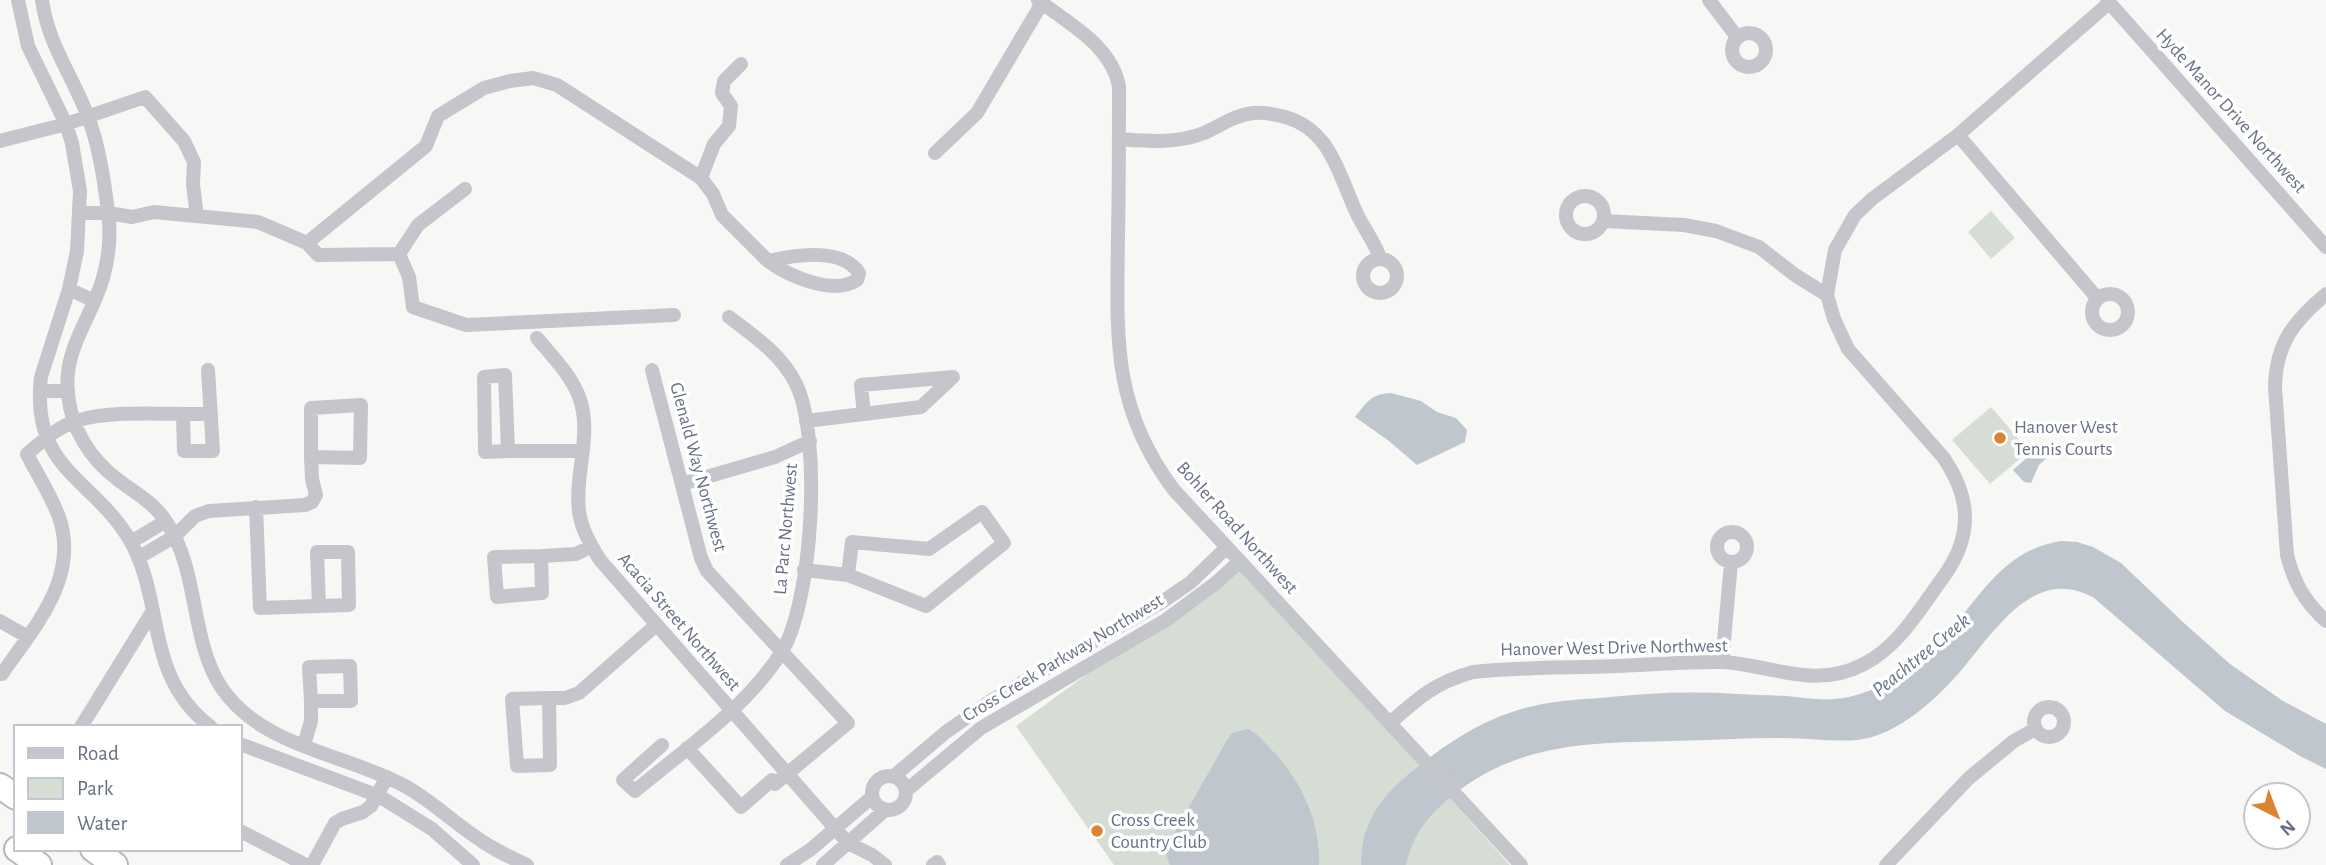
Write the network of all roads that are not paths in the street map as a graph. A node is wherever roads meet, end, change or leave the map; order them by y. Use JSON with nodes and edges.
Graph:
{"nodes":[{"id":1,"x":18,"y":0,"type":"edge"},
{"id":2,"x":42,"y":0,"type":"edge"},
{"id":3,"x":1709,"y":0,"type":"edge"},
{"id":4,"x":1040,"y":1,"type":"edge"},
{"id":5,"x":2108,"y":1,"type":"edge"},
{"id":6,"x":1737,"y":37,"type":"dead end"},
{"id":7,"x":741,"y":64,"type":"dead end"},
{"id":8,"x":88,"y":116,"type":"junction"},
{"id":9,"x":66,"y":124,"type":"junction"},
{"id":10,"x":1958,"y":135,"type":"junction"},
{"id":11,"x":1119,"y":139,"type":"junction"},
{"id":12,"x":0,"y":141,"type":"edge"},
{"id":13,"x":935,"y":153,"type":"dead end"},
{"id":14,"x":701,"y":178,"type":"junction"},
{"id":15,"x":465,"y":189,"type":"dead end"},
{"id":16,"x":80,"y":213,"type":"junction"},
{"id":17,"x":108,"y":213,"type":"junction"},
{"id":18,"x":197,"y":216,"type":"junction"},
{"id":19,"x":1602,"y":221,"type":"dead end"},
{"id":20,"x":307,"y":243,"type":"junction"},
{"id":21,"x":2326,"y":247,"type":"edge"},
{"id":22,"x":399,"y":254,"type":"junction"},
{"id":23,"x":1380,"y":258,"type":"dead end"},
{"id":24,"x":768,"y":261,"type":"junction"},
{"id":25,"x":69,"y":289,"type":"junction"},
{"id":26,"x":2326,"y":294,"type":"edge"},
{"id":27,"x":1827,"y":295,"type":"junction"},
{"id":28,"x":2098,"y":299,"type":"dead end"},
{"id":29,"x":94,"y":301,"type":"junction"},
{"id":30,"x":674,"y":316,"type":"dead end"},
{"id":31,"x":729,"y":317,"type":"dead end"},
{"id":32,"x":537,"y":338,"type":"dead end"},
{"id":33,"x":208,"y":370,"type":"dead end"},
{"id":34,"x":652,"y":370,"type":"dead end"},
{"id":35,"x":40,"y":391,"type":"junction"},
{"id":36,"x":68,"y":391,"type":"junction"},
{"id":37,"x":211,"y":414,"type":"junction"},
{"id":38,"x":864,"y":414,"type":"junction"},
{"id":39,"x":183,"y":415,"type":"junction"},
{"id":40,"x":806,"y":421,"type":"junction"},
{"id":41,"x":74,"y":422,"type":"junction"},
{"id":42,"x":47,"y":437,"type":"junction"},
{"id":43,"x":810,"y":441,"type":"junction"},
{"id":44,"x":508,"y":451,"type":"junction"},
{"id":45,"x":583,"y":451,"type":"junction"},
{"id":46,"x":311,"y":457,"type":"junction"},
{"id":47,"x":682,"y":484,"type":"junction"},
{"id":48,"x":256,"y":507,"type":"junction"},
{"id":49,"x":166,"y":521,"type":"junction"},
{"id":50,"x":175,"y":536,"type":"junction"},
{"id":51,"x":131,"y":542,"type":"junction"},
{"id":52,"x":592,"y":546,"type":"junction"},
{"id":53,"x":1227,"y":547,"type":"junction"},
{"id":54,"x":541,"y":556,"type":"dead end"},
{"id":55,"x":138,"y":558,"type":"junction"},
{"id":56,"x":1240,"y":561,"type":"junction"},
{"id":57,"x":1731,"y":563,"type":"dead end"},
{"id":58,"x":804,"y":570,"type":"junction"},
{"id":59,"x":848,"y":575,"type":"junction"},
{"id":60,"x":319,"y":606,"type":"dead end"},
{"id":61,"x":152,"y":612,"type":"junction"},
{"id":62,"x":0,"y":621,"type":"edge"},
{"id":63,"x":2326,"y":621,"type":"edge"},
{"id":64,"x":655,"y":626,"type":"junction"},
{"id":65,"x":28,"y":637,"type":"junction"},
{"id":66,"x":781,"y":652,"type":"junction"},
{"id":67,"x":1722,"y":662,"type":"junction"},
{"id":68,"x":2,"y":674,"type":"dead end"},
{"id":69,"x":549,"y":698,"type":"junction"},
{"id":70,"x":311,"y":701,"type":"dead end"},
{"id":71,"x":731,"y":711,"type":"junction"},
{"id":72,"x":1390,"y":723,"type":"junction"},
{"id":73,"x":82,"y":725,"type":"edge"},
{"id":74,"x":209,"y":725,"type":"edge"},
{"id":75,"x":2035,"y":729,"type":"dead end"},
{"id":76,"x":242,"y":745,"type":"edge"},
{"id":77,"x":304,"y":745,"type":"junction"},
{"id":78,"x":662,"y":745,"type":"dead end"},
{"id":79,"x":687,"y":748,"type":"junction"},
{"id":80,"x":788,"y":775,"type":"junction"},
{"id":81,"x":894,"y":776,"type":"junction"},
{"id":82,"x":387,"y":777,"type":"junction"},
{"id":83,"x":907,"y":790,"type":"junction"},
{"id":84,"x":379,"y":796,"type":"junction"},
{"id":85,"x":872,"y":797,"type":"junction"},
{"id":86,"x":885,"y":810,"type":"junction"},
{"id":87,"x":835,"y":828,"type":"junction"},
{"id":88,"x":242,"y":832,"type":"edge"},
{"id":89,"x":848,"y":843,"type":"junction"},
{"id":90,"x":19,"y":851,"type":"edge"},
{"id":91,"x":96,"y":851,"type":"edge"},
{"id":92,"x":39,"y":865,"type":"edge"},
{"id":93,"x":115,"y":865,"type":"edge"},
{"id":94,"x":306,"y":865,"type":"edge"},
{"id":95,"x":312,"y":865,"type":"edge"},
{"id":96,"x":474,"y":865,"type":"edge"},
{"id":97,"x":527,"y":865,"type":"edge"},
{"id":98,"x":787,"y":865,"type":"edge"},
{"id":99,"x":823,"y":865,"type":"edge"},
{"id":100,"x":885,"y":865,"type":"edge"},
{"id":101,"x":933,"y":865,"type":"edge"},
{"id":102,"x":939,"y":865,"type":"edge"},
{"id":103,"x":1521,"y":865,"type":"edge"},
{"id":104,"x":1885,"y":865,"type":"edge"}],
"edges":[{"from":1,"to":9,"type":"street"},
{"from":2,"to":8,"type":"street"},
{"from":3,"to":6,"type":"street"},
{"from":4,"to":11,"type":"street","name":"Bohler Road Northwest"},
{"from":4,"to":13,"type":"street"},
{"from":5,"to":10,"type":"street","name":"Hanover West Drive Northwest"},
{"from":5,"to":21,"type":"street","name":"Hyde Manor Drive Northwest"},
{"from":7,"to":14,"type":"street"},
{"from":8,"to":9,"type":"street"},
{"from":8,"to":17,"type":"street"},
{"from":8,"to":18,"type":"street"},
{"from":9,"to":12,"type":"street"},
{"from":9,"to":16,"type":"street"},
{"from":10,"to":27,"type":"street","name":"Hanover West Drive Northwest"},
{"from":10,"to":28,"type":"street"},
{"from":11,"to":23,"type":"street"},
{"from":11,"to":53,"type":"street","name":"Bohler Road Northwest"},
{"from":14,"to":20,"type":"street"},
{"from":14,"to":24,"type":"street"},
{"from":15,"to":22,"type":"street"},
{"from":16,"to":17,"type":"street"},
{"from":16,"to":25,"type":"street"},
{"from":17,"to":18,"type":"street"},
{"from":17,"to":29,"type":"street"},
{"from":18,"to":20,"type":"street"},
{"from":19,"to":27,"type":"street"},
{"from":20,"to":22,"type":"street"},
{"from":22,"to":30,"type":"street"},
{"from":24,"to":24,"type":"street"},
{"from":25,"to":29,"type":"street"},
{"from":25,"to":35,"type":"street"},
{"from":26,"to":63,"type":"street"},
{"from":27,"to":67,"type":"street","name":"Hanover West Drive Northwest"},
{"from":29,"to":36,"type":"street"},
{"from":31,"to":40,"type":"street","name":"La Parc Northwest"},
{"from":32,"to":45,"type":"street","name":"Acacia Street Northwest"},
{"from":33,"to":37,"type":"street"},
{"from":34,"to":47,"type":"street","name":"Glenald Way Northwest"},
{"from":35,"to":36,"type":"street"},
{"from":35,"to":42,"type":"street"},
{"from":36,"to":41,"type":"street"},
{"from":37,"to":39,"type":"street"},
{"from":37,"to":39,"type":"street"},
{"from":38,"to":38,"type":"street"},
{"from":38,"to":40,"type":"street"},
{"from":39,"to":41,"type":"street"},
{"from":40,"to":43,"type":"street","name":"La Parc Northwest"},
{"from":41,"to":42,"type":"street"},
{"from":41,"to":49,"type":"street"},
{"from":42,"to":51,"type":"street"},
{"from":42,"to":65,"type":"street"},
{"from":43,"to":47,"type":"street"},
{"from":43,"to":58,"type":"street","name":"La Parc Northwest"},
{"from":44,"to":44,"type":"street"},
{"from":44,"to":45,"type":"street"},
{"from":45,"to":52,"type":"street","name":"Acacia Street Northwest"},
{"from":46,"to":46,"type":"street"},
{"from":46,"to":48,"type":"street"},
{"from":47,"to":66,"type":"street","name":"Glenald Way Northwest"},
{"from":48,"to":50,"type":"street"},
{"from":48,"to":60,"type":"street"},
{"from":49,"to":50,"type":"street"},
{"from":49,"to":51,"type":"street"},
{"from":50,"to":55,"type":"street"},
{"from":50,"to":77,"type":"street"},
{"from":51,"to":55,"type":"street"},
{"from":52,"to":54,"type":"street"},
{"from":52,"to":64,"type":"street","name":"Acacia Street Northwest"},
{"from":53,"to":56,"type":"street","name":"Bohler Road Northwest"},
{"from":53,"to":81,"type":"street","name":"Cross Creek Parkway Northwest"},
{"from":55,"to":61,"type":"street"},
{"from":56,"to":72,"type":"street","name":"Bohler Road Northwest"},
{"from":56,"to":83,"type":"street","name":"Cross Creek Parkway Northwest"},
{"from":57,"to":67,"type":"street"},
{"from":58,"to":59,"type":"street"},
{"from":58,"to":66,"type":"street","name":"La Parc Northwest"},
{"from":59,"to":59,"type":"street"},
{"from":61,"to":73,"type":"street"},
{"from":61,"to":74,"type":"street"},
{"from":62,"to":65,"type":"street"},
{"from":64,"to":69,"type":"street"},
{"from":64,"to":71,"type":"street","name":"Acacia Street Northwest"},
{"from":65,"to":68,"type":"street"},
{"from":66,"to":71,"type":"street","name":"La Parc Northwest"},
{"from":66,"to":80,"type":"street","name":"Glenald Way Northwest"},
{"from":67,"to":72,"type":"street","name":"Hanover West Drive Northwest"},
{"from":69,"to":69,"type":"street"},
{"from":70,"to":77,"type":"street"},
{"from":71,"to":79,"type":"street","name":"La Parc Northwest"},
{"from":71,"to":80,"type":"street","name":"Acacia Street Northwest"},
{"from":72,"to":103,"type":"street","name":"Bohler Road Northwest"},
{"from":75,"to":104,"type":"street"},
{"from":76,"to":84,"type":"street"},
{"from":77,"to":82,"type":"street"},
{"from":78,"to":79,"type":"street","name":"La Parc Northwest"},
{"from":79,"to":80,"type":"street"},
{"from":80,"to":87,"type":"street","name":"Acacia Street Northwest"},
{"from":81,"to":83,"type":"street"},
{"from":81,"to":85,"type":"street"},
{"from":82,"to":84,"type":"street"},
{"from":82,"to":97,"type":"street"},
{"from":83,"to":86,"type":"street"},
{"from":84,"to":95,"type":"street"},
{"from":84,"to":96,"type":"street"},
{"from":85,"to":86,"type":"street"},
{"from":85,"to":87,"type":"street"},
{"from":86,"to":89,"type":"street"},
{"from":87,"to":89,"type":"street","name":"Acacia Street Northwest"},
{"from":87,"to":98,"type":"street"},
{"from":88,"to":94,"type":"street"},
{"from":89,"to":99,"type":"street"},
{"from":89,"to":100,"type":"street","name":"Acacia Street Northwest"},
{"from":90,"to":92,"type":"highway"},
{"from":91,"to":93,"type":"highway"},
{"from":101,"to":102,"type":"street"}]}
